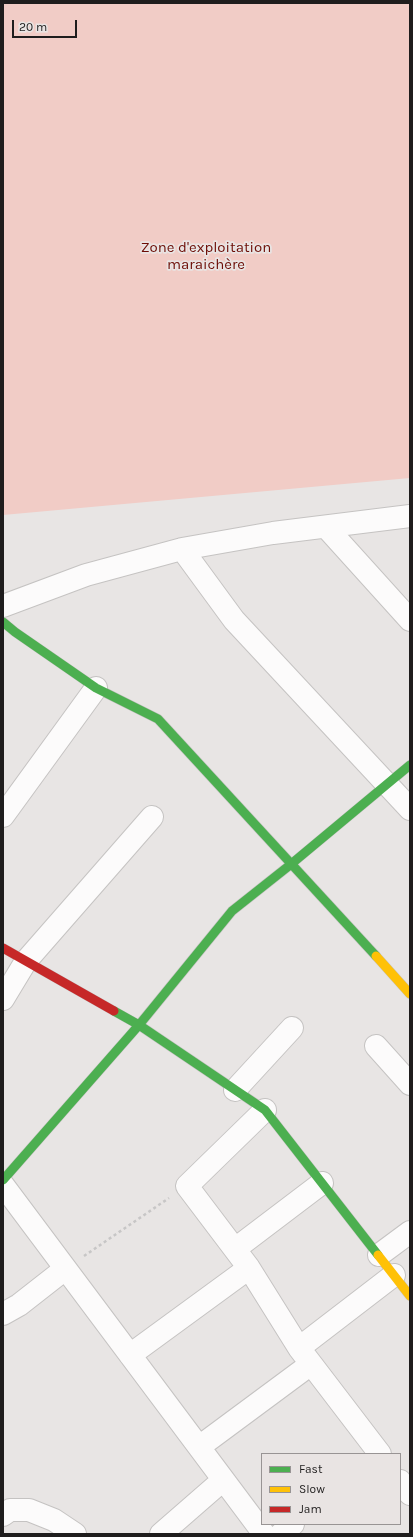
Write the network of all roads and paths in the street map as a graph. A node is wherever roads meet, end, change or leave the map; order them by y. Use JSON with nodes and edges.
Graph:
{"nodes":[{"id":1,"x":410,"y":516,"type":"edge"},
{"id":2,"x":326,"y":527,"type":"junction"},
{"id":3,"x":182,"y":549,"type":"junction"},
{"id":4,"x":3,"y":606,"type":"edge"},
{"id":5,"x":410,"y":620,"type":"edge"},
{"id":6,"x":3,"y":622,"type":"edge"},
{"id":7,"x":96,"y":688,"type":"junction"},
{"id":8,"x":410,"y":765,"type":"edge"},
{"id":9,"x":387,"y":784,"type":"junction"},
{"id":10,"x":410,"y":809,"type":"edge"},
{"id":11,"x":3,"y":816,"type":"edge"},
{"id":12,"x":152,"y":817,"type":"dead end"},
{"id":13,"x":290,"y":865,"type":"junction"},
{"id":14,"x":3,"y":948,"type":"edge"},
{"id":15,"x":26,"y":962,"type":"junction"},
{"id":16,"x":410,"y":994,"type":"edge"},
{"id":17,"x":3,"y":999,"type":"edge"},
{"id":18,"x":139,"y":1025,"type":"junction"},
{"id":19,"x":292,"y":1028,"type":"dead end"},
{"id":20,"x":376,"y":1046,"type":"dead end"},
{"id":21,"x":410,"y":1084,"type":"edge"},
{"id":22,"x":235,"y":1090,"type":"junction"},
{"id":23,"x":265,"y":1110,"type":"junction"},
{"id":24,"x":3,"y":1180,"type":"edge"},
{"id":25,"x":322,"y":1183,"type":"junction"},
{"id":26,"x":3,"y":1185,"type":"edge"},
{"id":27,"x":187,"y":1186,"type":"junction"},
{"id":28,"x":410,"y":1232,"type":"edge"},
{"id":29,"x":234,"y":1249,"type":"junction"},
{"id":30,"x":379,"y":1255,"type":"junction"},
{"id":31,"x":248,"y":1268,"type":"junction"},
{"id":32,"x":65,"y":1269,"type":"junction"},
{"id":33,"x":394,"y":1275,"type":"junction"},
{"id":34,"x":410,"y":1296,"type":"edge"},
{"id":35,"x":3,"y":1314,"type":"edge"},
{"id":36,"x":130,"y":1355,"type":"junction"},
{"id":37,"x":305,"y":1356,"type":"junction"},
{"id":38,"x":198,"y":1447,"type":"junction"},
{"id":39,"x":379,"y":1453,"type":"edge"},
{"id":40,"x":223,"y":1480,"type":"junction"},
{"id":41,"x":401,"y":1482,"type":"edge"},
{"id":42,"x":410,"y":1494,"type":"edge"},
{"id":43,"x":3,"y":1515,"type":"edge"},
{"id":44,"x":292,"y":1525,"type":"edge"},
{"id":45,"x":75,"y":1534,"type":"edge"},
{"id":46,"x":161,"y":1534,"type":"edge"},
{"id":47,"x":264,"y":1534,"type":"edge"},
{"id":48,"x":281,"y":1534,"type":"edge"}],
"edges":[{"from":1,"to":2,"type":"street"},
{"from":2,"to":3,"type":"street"},
{"from":2,"to":5,"type":"street"},
{"from":3,"to":4,"type":"street"},
{"from":3,"to":9,"type":"street"},
{"from":6,"to":7,"type":"street"},
{"from":7,"to":11,"type":"street"},
{"from":7,"to":13,"type":"street"},
{"from":8,"to":9,"type":"street"},
{"from":9,"to":10,"type":"street"},
{"from":9,"to":13,"type":"street"},
{"from":12,"to":15,"type":"street"},
{"from":13,"to":16,"type":"street"},
{"from":13,"to":18,"type":"street"},
{"from":14,"to":15,"type":"street"},
{"from":15,"to":17,"type":"street"},
{"from":15,"to":18,"type":"street"},
{"from":18,"to":22,"type":"street"},
{"from":18,"to":24,"type":"street"},
{"from":19,"to":22,"type":"street"},
{"from":20,"to":21,"type":"street"},
{"from":22,"to":23,"type":"street"},
{"from":23,"to":25,"type":"street"},
{"from":23,"to":27,"type":"street"},
{"from":25,"to":29,"type":"street"},
{"from":25,"to":30,"type":"street"},
{"from":26,"to":32,"type":"street"},
{"from":27,"to":29,"type":"street"},
{"from":27,"to":32,"type":"path"},
{"from":28,"to":30,"type":"street"},
{"from":29,"to":31,"type":"street"},
{"from":30,"to":33,"type":"street"},
{"from":31,"to":36,"type":"street"},
{"from":31,"to":37,"type":"street"},
{"from":32,"to":35,"type":"street"},
{"from":32,"to":36,"type":"street"},
{"from":33,"to":34,"type":"street"},
{"from":33,"to":37,"type":"street"},
{"from":36,"to":38,"type":"street"},
{"from":37,"to":38,"type":"street"},
{"from":37,"to":39,"type":"street"},
{"from":38,"to":40,"type":"street"},
{"from":40,"to":46,"type":"street"},
{"from":40,"to":47,"type":"street"},
{"from":41,"to":42,"type":"street"},
{"from":43,"to":45,"type":"street"},
{"from":44,"to":48,"type":"street"}]}
